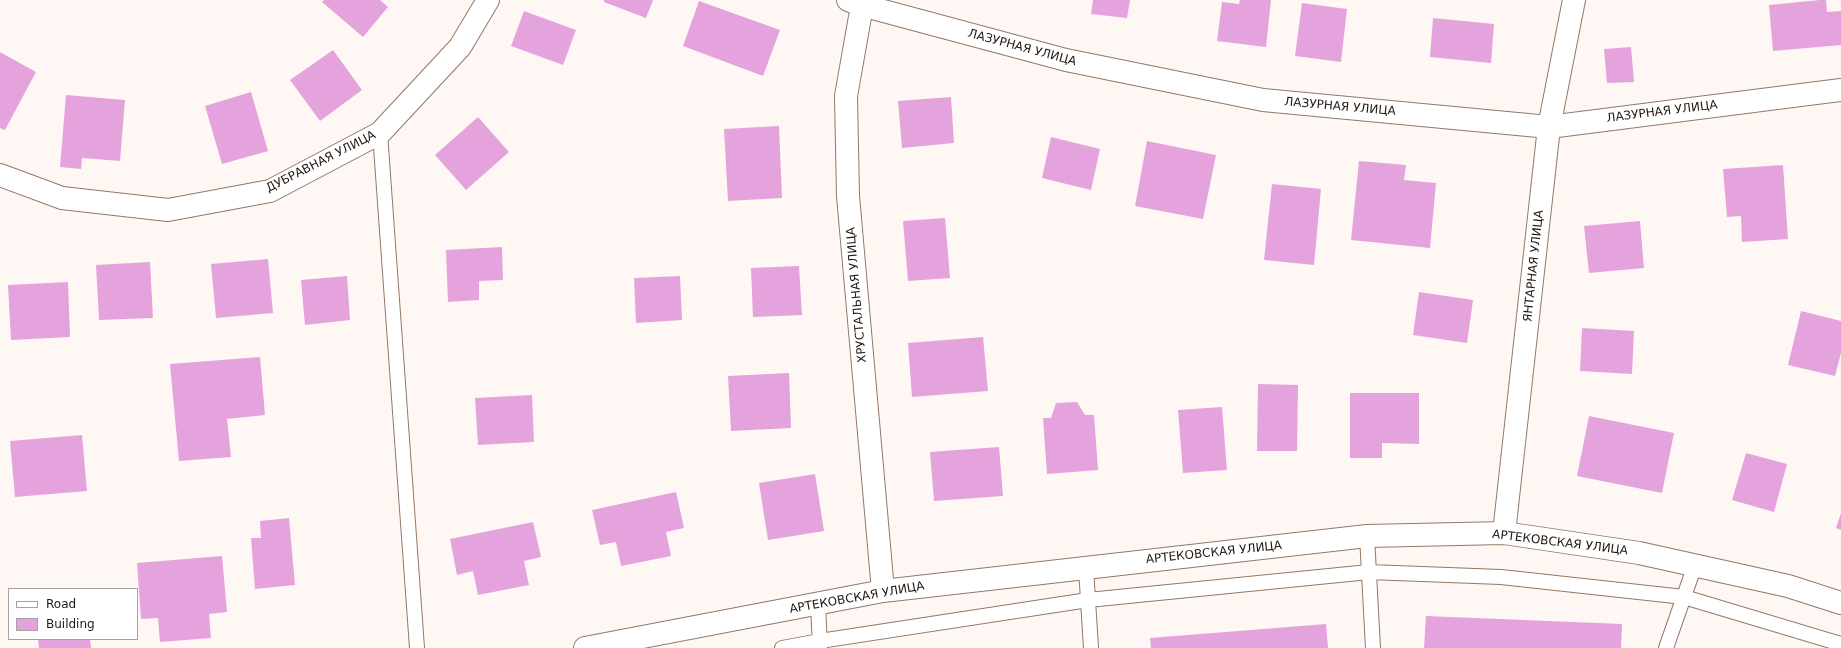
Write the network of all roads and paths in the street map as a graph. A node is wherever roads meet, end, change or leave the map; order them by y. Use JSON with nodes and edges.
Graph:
{"nodes":[{"id":1,"x":488,"y":0,"type":"edge"},
{"id":2,"x":1574,"y":0,"type":"edge"},
{"id":3,"x":857,"y":2,"type":"edge"},
{"id":4,"x":1841,"y":90,"type":"edge"},
{"id":5,"x":1549,"y":126,"type":"junction"},
{"id":6,"x":380,"y":133,"type":"junction"},
{"id":7,"x":0,"y":176,"type":"edge"},
{"id":8,"x":1504,"y":533,"type":"junction"},
{"id":9,"x":1367,"y":536,"type":"junction"},
{"id":10,"x":1695,"y":565,"type":"junction"},
{"id":11,"x":1086,"y":568,"type":"junction"},
{"id":12,"x":1369,"y":572,"type":"junction"},
{"id":13,"x":883,"y":591,"type":"junction"},
{"id":14,"x":1684,"y":597,"type":"junction"},
{"id":15,"x":1088,"y":600,"type":"junction"},
{"id":16,"x":1841,"y":603,"type":"edge"},
{"id":17,"x":818,"y":604,"type":"junction"},
{"id":18,"x":820,"y":644,"type":"edge"},
{"id":19,"x":1841,"y":644,"type":"edge"},
{"id":20,"x":418,"y":648,"type":"edge"},
{"id":21,"x":585,"y":648,"type":"edge"},
{"id":22,"x":782,"y":648,"type":"edge"},
{"id":23,"x":1091,"y":648,"type":"edge"},
{"id":24,"x":1373,"y":648,"type":"edge"},
{"id":25,"x":1666,"y":648,"type":"edge"}],
"edges":[{"from":1,"to":6,"type":"street","name":"ДУБРАВНАЯ УЛИЦА"},
{"from":2,"to":5,"type":"street","name":"ЯНТАРНАЯ УЛИЦА"},
{"from":3,"to":5,"type":"street","name":"ЛАЗУРНАЯ УЛИЦА"},
{"from":3,"to":13,"type":"street","name":"ХРУСТАЛЬНАЯ УЛИЦА"},
{"from":4,"to":5,"type":"street","name":"ЛАЗУРНАЯ УЛИЦА"},
{"from":5,"to":8,"type":"street","name":"ЯНТАРНАЯ УЛИЦА"},
{"from":6,"to":7,"type":"street","name":"ДУБРАВНАЯ УЛИЦА"},
{"from":6,"to":20,"type":"lane"},
{"from":8,"to":9,"type":"street","name":"АРТЕКОВСКАЯ УЛИЦА"},
{"from":8,"to":10,"type":"street","name":"АРТЕКОВСКАЯ УЛИЦА"},
{"from":9,"to":11,"type":"street","name":"АРТЕКОВСКАЯ УЛИЦА"},
{"from":9,"to":12,"type":"lane"},
{"from":10,"to":14,"type":"lane"},
{"from":10,"to":16,"type":"street","name":"АРТЕКОВСКАЯ УЛИЦА"},
{"from":11,"to":13,"type":"street","name":"АРТЕКОВСКАЯ УЛИЦА"},
{"from":11,"to":15,"type":"lane"},
{"from":12,"to":14,"type":"lane"},
{"from":12,"to":15,"type":"lane"},
{"from":12,"to":24,"type":"lane"},
{"from":13,"to":17,"type":"street","name":"АРТЕКОВСКАЯ УЛИЦА"},
{"from":14,"to":19,"type":"lane"},
{"from":14,"to":25,"type":"lane"},
{"from":15,"to":18,"type":"lane"},
{"from":15,"to":23,"type":"lane"},
{"from":17,"to":18,"type":"lane"},
{"from":17,"to":21,"type":"street","name":"АРТЕКОВСКАЯ УЛИЦА"},
{"from":18,"to":22,"type":"lane"}]}
